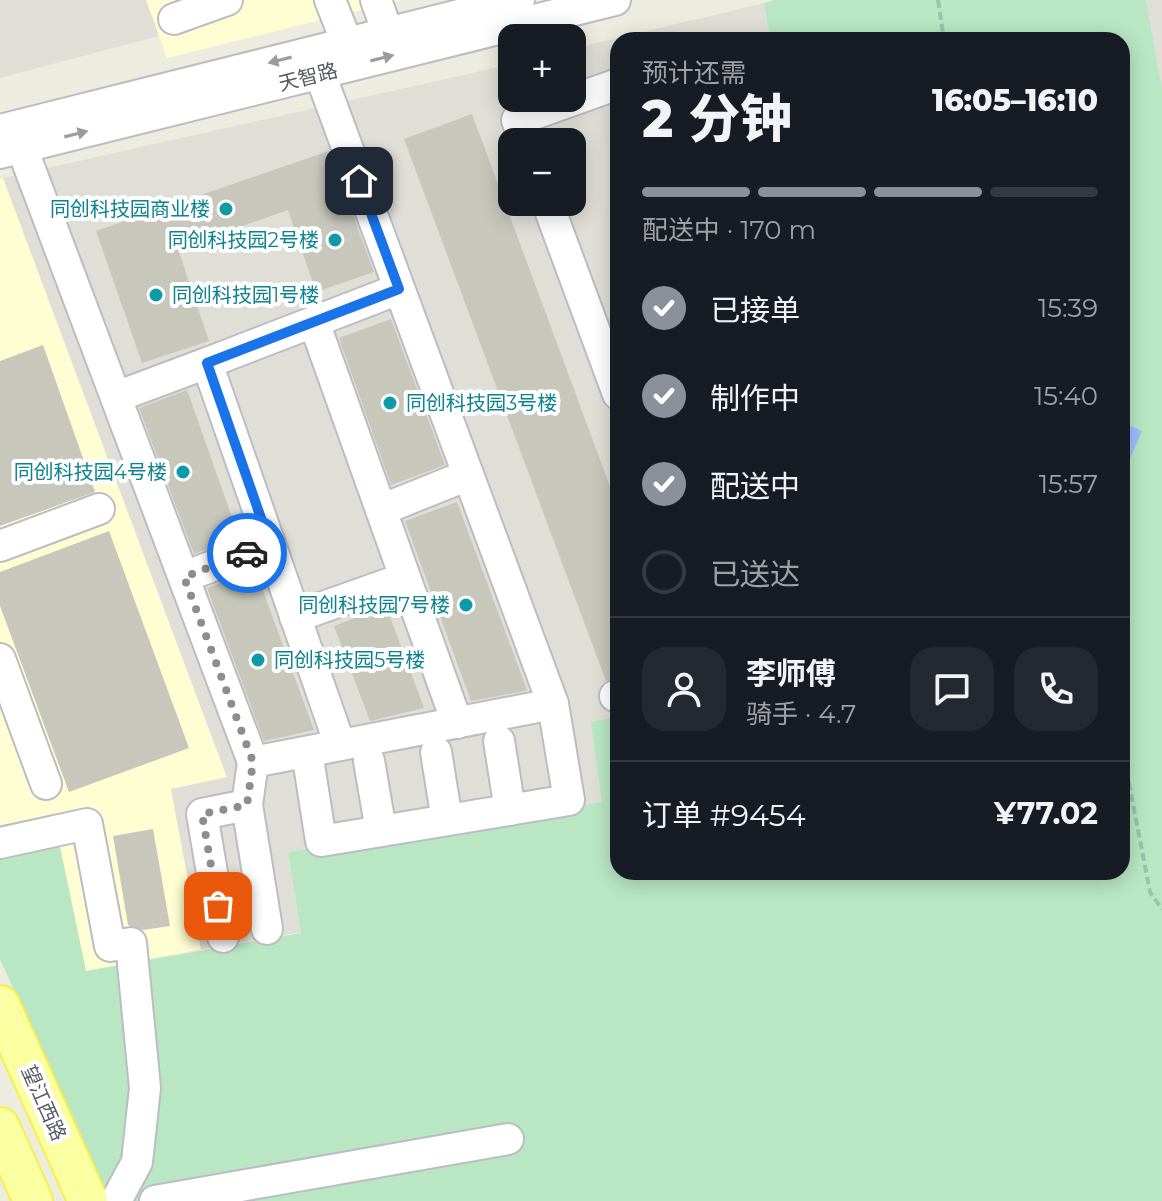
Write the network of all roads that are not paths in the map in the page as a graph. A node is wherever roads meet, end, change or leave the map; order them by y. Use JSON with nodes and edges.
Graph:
{"nodes":[{"id":1,"x":227,"y":0,"type":"edge"},
{"id":2,"x":330,"y":0,"type":"edge"},
{"id":3,"x":376,"y":0,"type":"edge"},
{"id":4,"x":615,"y":0,"type":"edge"},
{"id":5,"x":174,"y":19,"type":"dead end"},
{"id":6,"x":533,"y":19,"type":"edge"},
{"id":7,"x":388,"y":33,"type":"junction"},
{"id":8,"x":347,"y":43,"type":"junction"},
{"id":9,"x":320,"y":74,"type":"junction"},
{"id":10,"x":610,"y":87,"type":"edge"},
{"id":11,"x":586,"y":94,"type":"edge"},
{"id":12,"x":537,"y":112,"type":"edge"},
{"id":13,"x":520,"y":128,"type":"edge"},
{"id":14,"x":7,"y":143,"type":"edge"},
{"id":15,"x":552,"y":216,"type":"edge"},
{"id":16,"x":399,"y":289,"type":"junction"},
{"id":17,"x":314,"y":322,"type":"junction"},
{"id":18,"x":207,"y":363,"type":"junction"},
{"id":19,"x":610,"y":372,"type":"edge"},
{"id":20,"x":116,"y":397,"type":"junction"},
{"id":21,"x":468,"y":475,"type":"junction"},
{"id":22,"x":99,"y":509,"type":"dead end"},
{"id":23,"x":381,"y":510,"type":"junction"},
{"id":24,"x":270,"y":544,"type":"junction"},
{"id":25,"x":0,"y":546,"type":"edge"},
{"id":26,"x":184,"y":577,"type":"junction"},
{"id":27,"x":405,"y":578,"type":"junction"},
{"id":28,"x":295,"y":617,"type":"junction"},
{"id":29,"x":0,"y":659,"type":"edge"},
{"id":30,"x":553,"y":704,"type":"junction"},
{"id":31,"x":457,"y":723,"type":"junction"},
{"id":32,"x":499,"y":741,"type":"dead end"},
{"id":33,"x":340,"y":745,"type":"junction"},
{"id":34,"x":307,"y":752,"type":"junction"},
{"id":35,"x":436,"y":752,"type":"dead end"},
{"id":36,"x":369,"y":761,"type":"dead end"},
{"id":37,"x":253,"y":762,"type":"junction"},
{"id":38,"x":46,"y":784,"type":"dead end"},
{"id":39,"x":247,"y":805,"type":"junction"},
{"id":40,"x":510,"y":810,"type":"junction"},
{"id":41,"x":447,"y":820,"type":"junction"},
{"id":42,"x":381,"y":831,"type":"junction"},
{"id":43,"x":0,"y":843,"type":"edge"},
{"id":44,"x":267,"y":929,"type":"dead end"},
{"id":45,"x":223,"y":937,"type":"dead end"},
{"id":46,"x":0,"y":1005,"type":"edge"},
{"id":47,"x":0,"y":1127,"type":"edge"},
{"id":48,"x":508,"y":1139,"type":"dead end"},
{"id":49,"x":33,"y":1201,"type":"edge"},
{"id":50,"x":88,"y":1201,"type":"edge"},
{"id":51,"x":116,"y":1201,"type":"edge"},
{"id":52,"x":155,"y":1201,"type":"edge"}],
"edges":[{"from":1,"to":5,"type":"street"},
{"from":2,"to":8,"type":"street"},
{"from":3,"to":7,"type":"street"},
{"from":4,"to":6,"type":"street","name":"天智路"},
{"from":6,"to":7,"type":"street","name":"天智路"},
{"from":9,"to":6,"type":"street","name":"天智路","one_way":true},
{"from":7,"to":8,"type":"street","name":"天智路"},
{"from":8,"to":14,"type":"street","name":"天智路","one_way":true},
{"from":14,"to":9,"type":"street","name":"天智路","one_way":true},
{"from":9,"to":16,"type":"street"},
{"from":10,"to":11,"type":"street"},
{"from":12,"to":13,"type":"street"},
{"from":14,"to":20,"type":"street"},
{"from":15,"to":19,"type":"street"},
{"from":16,"to":17,"type":"street"},
{"from":16,"to":21,"type":"street"},
{"from":17,"to":18,"type":"street"},
{"from":17,"to":23,"type":"street"},
{"from":18,"to":20,"type":"street"},
{"from":18,"to":24,"type":"street"},
{"from":20,"to":26,"type":"street"},
{"from":21,"to":23,"type":"street"},
{"from":21,"to":30,"type":"street"},
{"from":22,"to":25,"type":"street"},
{"from":23,"to":27,"type":"street"},
{"from":24,"to":26,"type":"street"},
{"from":24,"to":28,"type":"street"},
{"from":26,"to":37,"type":"street"},
{"from":27,"to":28,"type":"street"},
{"from":27,"to":31,"type":"street"},
{"from":28,"to":33,"type":"street"},
{"from":29,"to":38,"type":"street"},
{"from":30,"to":31,"type":"street"},
{"from":30,"to":40,"type":"street"},
{"from":31,"to":33,"type":"street"},
{"from":32,"to":40,"type":"street"},
{"from":33,"to":34,"type":"street"},
{"from":34,"to":37,"type":"street"},
{"from":34,"to":42,"type":"street"},
{"from":35,"to":41,"type":"street"},
{"from":36,"to":42,"type":"street"},
{"from":37,"to":39,"type":"street"},
{"from":39,"to":44,"type":"street"},
{"from":39,"to":45,"type":"street"},
{"from":40,"to":41,"type":"street"},
{"from":41,"to":42,"type":"street"},
{"from":43,"to":51,"type":"street"},
{"from":46,"to":50,"type":"main road","name":"望江西路"},
{"from":47,"to":49,"type":"main road"},
{"from":48,"to":52,"type":"street"}]}
